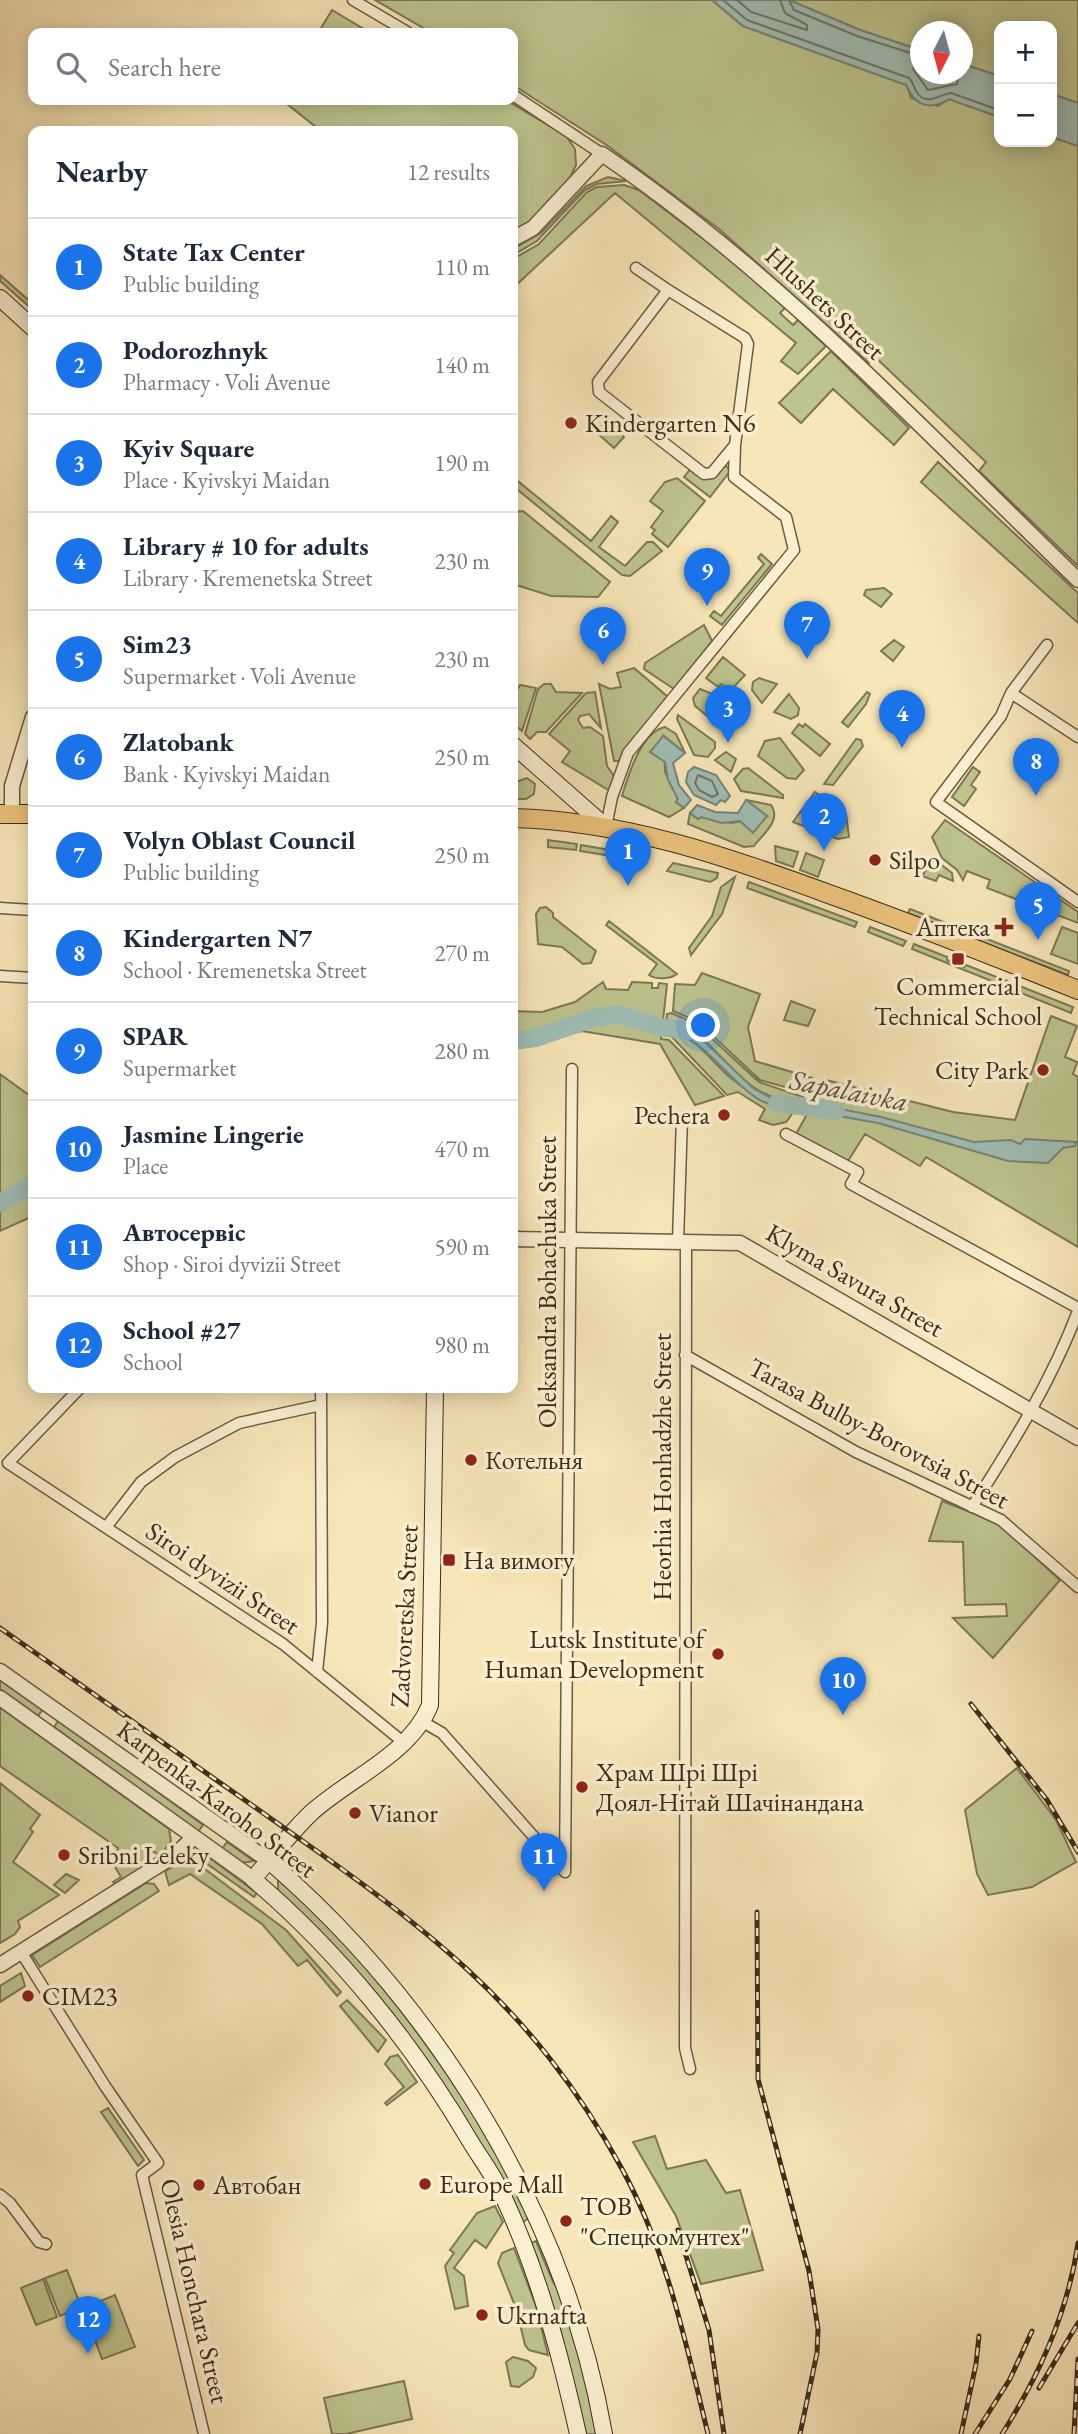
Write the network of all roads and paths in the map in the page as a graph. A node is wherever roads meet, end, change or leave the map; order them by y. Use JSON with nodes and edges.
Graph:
{"nodes":[{"id":1,"x":353,"y":0,"type":"edge"},
{"id":2,"x":401,"y":28,"type":"edge"},
{"id":3,"x":518,"y":98,"type":"edge"},
{"id":4,"x":602,"y":154,"type":"junction"},
{"id":5,"x":518,"y":236,"type":"edge"},
{"id":6,"x":636,"y":268,"type":"dead end"},
{"id":7,"x":668,"y":290,"type":"junction"},
{"id":8,"x":0,"y":298,"type":"edge"},
{"id":9,"x":28,"y":323,"type":"edge"},
{"id":10,"x":735,"y":445,"type":"junction"},
{"id":11,"x":1078,"y":580,"type":"edge"},
{"id":12,"x":1047,"y":645,"type":"dead end"},
{"id":13,"x":1011,"y":694,"type":"junction"},
{"id":14,"x":28,"y":733,"type":"edge"},
{"id":15,"x":1078,"y":737,"type":"edge"},
{"id":16,"x":518,"y":750,"type":"edge"},
{"id":17,"x":6,"y":814,"type":"edge"},
{"id":18,"x":28,"y":814,"type":"edge"},
{"id":19,"x":518,"y":818,"type":"edge"},
{"id":20,"x":597,"y":825,"type":"junction"},
{"id":21,"x":1078,"y":902,"type":"edge"},
{"id":22,"x":0,"y":908,"type":"edge"},
{"id":23,"x":28,"y":910,"type":"edge"},
{"id":24,"x":0,"y":976,"type":"edge"},
{"id":25,"x":28,"y":978,"type":"edge"},
{"id":26,"x":1077,"y":988,"type":"edge"},
{"id":27,"x":572,"y":1069,"type":"dead end"},
{"id":28,"x":682,"y":1118,"type":"dead end"},
{"id":29,"x":786,"y":1133,"type":"dead end"},
{"id":30,"x":518,"y":1239,"type":"edge"},
{"id":31,"x":570,"y":1240,"type":"junction"},
{"id":32,"x":682,"y":1241,"type":"junction"},
{"id":33,"x":1078,"y":1310,"type":"edge"},
{"id":34,"x":685,"y":1356,"type":"junction"},
{"id":35,"x":75,"y":1393,"type":"edge"},
{"id":36,"x":321,"y":1393,"type":"edge"},
{"id":37,"x":435,"y":1393,"type":"edge"},
{"id":38,"x":321,"y":1405,"type":"junction"},
{"id":39,"x":1033,"y":1411,"type":"junction"},
{"id":40,"x":1078,"y":1438,"type":"edge"},
{"id":41,"x":972,"y":1507,"type":"junction"},
{"id":42,"x":107,"y":1526,"type":"junction"},
{"id":43,"x":1078,"y":1587,"type":"edge"},
{"id":44,"x":0,"y":1671,"type":"edge"},
{"id":45,"x":317,"y":1672,"type":"junction"},
{"id":46,"x":0,"y":1698,"type":"edge"},
{"id":47,"x":62,"y":1714,"type":"junction"},
{"id":48,"x":423,"y":1722,"type":"junction"},
{"id":49,"x":42,"y":1728,"type":"junction"},
{"id":50,"x":403,"y":1742,"type":"junction"},
{"id":51,"x":194,"y":1837,"type":"junction"},
{"id":52,"x":269,"y":1861,"type":"junction"},
{"id":53,"x":253,"y":1879,"type":"junction"},
{"id":54,"x":21,"y":1952,"type":"junction"},
{"id":55,"x":0,"y":1965,"type":"edge"},
{"id":56,"x":690,"y":2069,"type":"dead end"},
{"id":57,"x":0,"y":2195,"type":"edge"},
{"id":58,"x":540,"y":2222,"type":"junction"},
{"id":59,"x":519,"y":2232,"type":"junction"},
{"id":60,"x":46,"y":2244,"type":"dead end"},
{"id":61,"x":204,"y":2434,"type":"edge"},
{"id":62,"x":578,"y":2434,"type":"edge"},
{"id":63,"x":604,"y":2434,"type":"edge"}],
"edges":[{"from":1,"to":2,"type":"street"},
{"from":3,"to":4,"type":"street","name":"Hlushets Street"},
{"from":4,"to":5,"type":"street"},
{"from":4,"to":11,"type":"street","name":"Hlushets Street"},
{"from":6,"to":7,"type":"street"},
{"from":7,"to":10,"type":"street"},
{"from":7,"to":10,"type":"street"},
{"from":8,"to":9,"type":"main road"},
{"from":10,"to":20,"type":"street"},
{"from":12,"to":13,"type":"street"},
{"from":13,"to":15,"type":"street"},
{"from":13,"to":21,"type":"street"},
{"from":14,"to":17,"type":"street"},
{"from":16,"to":20,"type":"main road"},
{"from":17,"to":18,"type":"main road"},
{"from":19,"to":20,"type":"main road"},
{"from":20,"to":26,"type":"main road"},
{"from":22,"to":23,"type":"street"},
{"from":24,"to":25,"type":"street"},
{"from":27,"to":31,"type":"street","name":"Oleksandra Bohachuka Street"},
{"from":28,"to":32,"type":"street","name":"Heorhia Honhadzhe Street"},
{"from":29,"to":33,"type":"street"},
{"from":30,"to":31,"type":"street","name":"Klyma Savura Street"},
{"from":31,"to":32,"type":"street","name":"Klyma Savura Street"},
{"from":31,"to":48,"type":"street","name":"Oleksandra Bohachuka Street"},
{"from":32,"to":34,"type":"street","name":"Heorhia Honhadzhe Street"},
{"from":32,"to":39,"type":"street","name":"Klyma Savura Street"},
{"from":33,"to":39,"type":"street"},
{"from":34,"to":41,"type":"street","name":"Tarasa Bulby-Borovtsia Street"},
{"from":34,"to":56,"type":"street","name":"Heorhia Honhadzhe Street"},
{"from":35,"to":42,"type":"street","name":"Siroi dyvizii Street"},
{"from":36,"to":38,"type":"street"},
{"from":37,"to":48,"type":"main road","name":"Zadvoretska Street"},
{"from":38,"to":42,"type":"street"},
{"from":38,"to":45,"type":"street"},
{"from":39,"to":40,"type":"street","name":"Klyma Savura Street"},
{"from":39,"to":41,"type":"street"},
{"from":41,"to":43,"type":"street","name":"Tarasa Bulby-Borovtsia Street"},
{"from":42,"to":45,"type":"street","name":"Siroi dyvizii Street"},
{"from":44,"to":47,"type":"street","name":"Karpenka-Karoho Street"},
{"from":45,"to":50,"type":"street","name":"Siroi dyvizii Street"},
{"from":46,"to":49,"type":"street","name":"Karpenka-Karoho Street"},
{"from":47,"to":49,"type":"street"},
{"from":47,"to":52,"type":"street","name":"Karpenka-Karoho Street"},
{"from":48,"to":50,"type":"main road","name":"Zadvoretska Street"},
{"from":49,"to":51,"type":"street","name":"Karpenka-Karoho Street"},
{"from":50,"to":52,"type":"main road","name":"Zadvoretska Street"},
{"from":51,"to":53,"type":"street","name":"Karpenka-Karoho Street"},
{"from":51,"to":54,"type":"street"},
{"from":52,"to":53,"type":"main road","name":"Zadvoretska Street"},
{"from":52,"to":58,"type":"main road","name":"Karpenka-Karoho Street"},
{"from":53,"to":59,"type":"main road","name":"Karpenka-Karoho Street"},
{"from":54,"to":55,"type":"street"},
{"from":54,"to":61,"type":"street","name":"Olesia Honchara Street"},
{"from":57,"to":60,"type":"street"},
{"from":58,"to":59,"type":"main road"},
{"from":58,"to":63,"type":"main road","name":"Karpenka-Karoho Street"},
{"from":59,"to":62,"type":"main road","name":"Karpenka-Karoho Street"}]}
